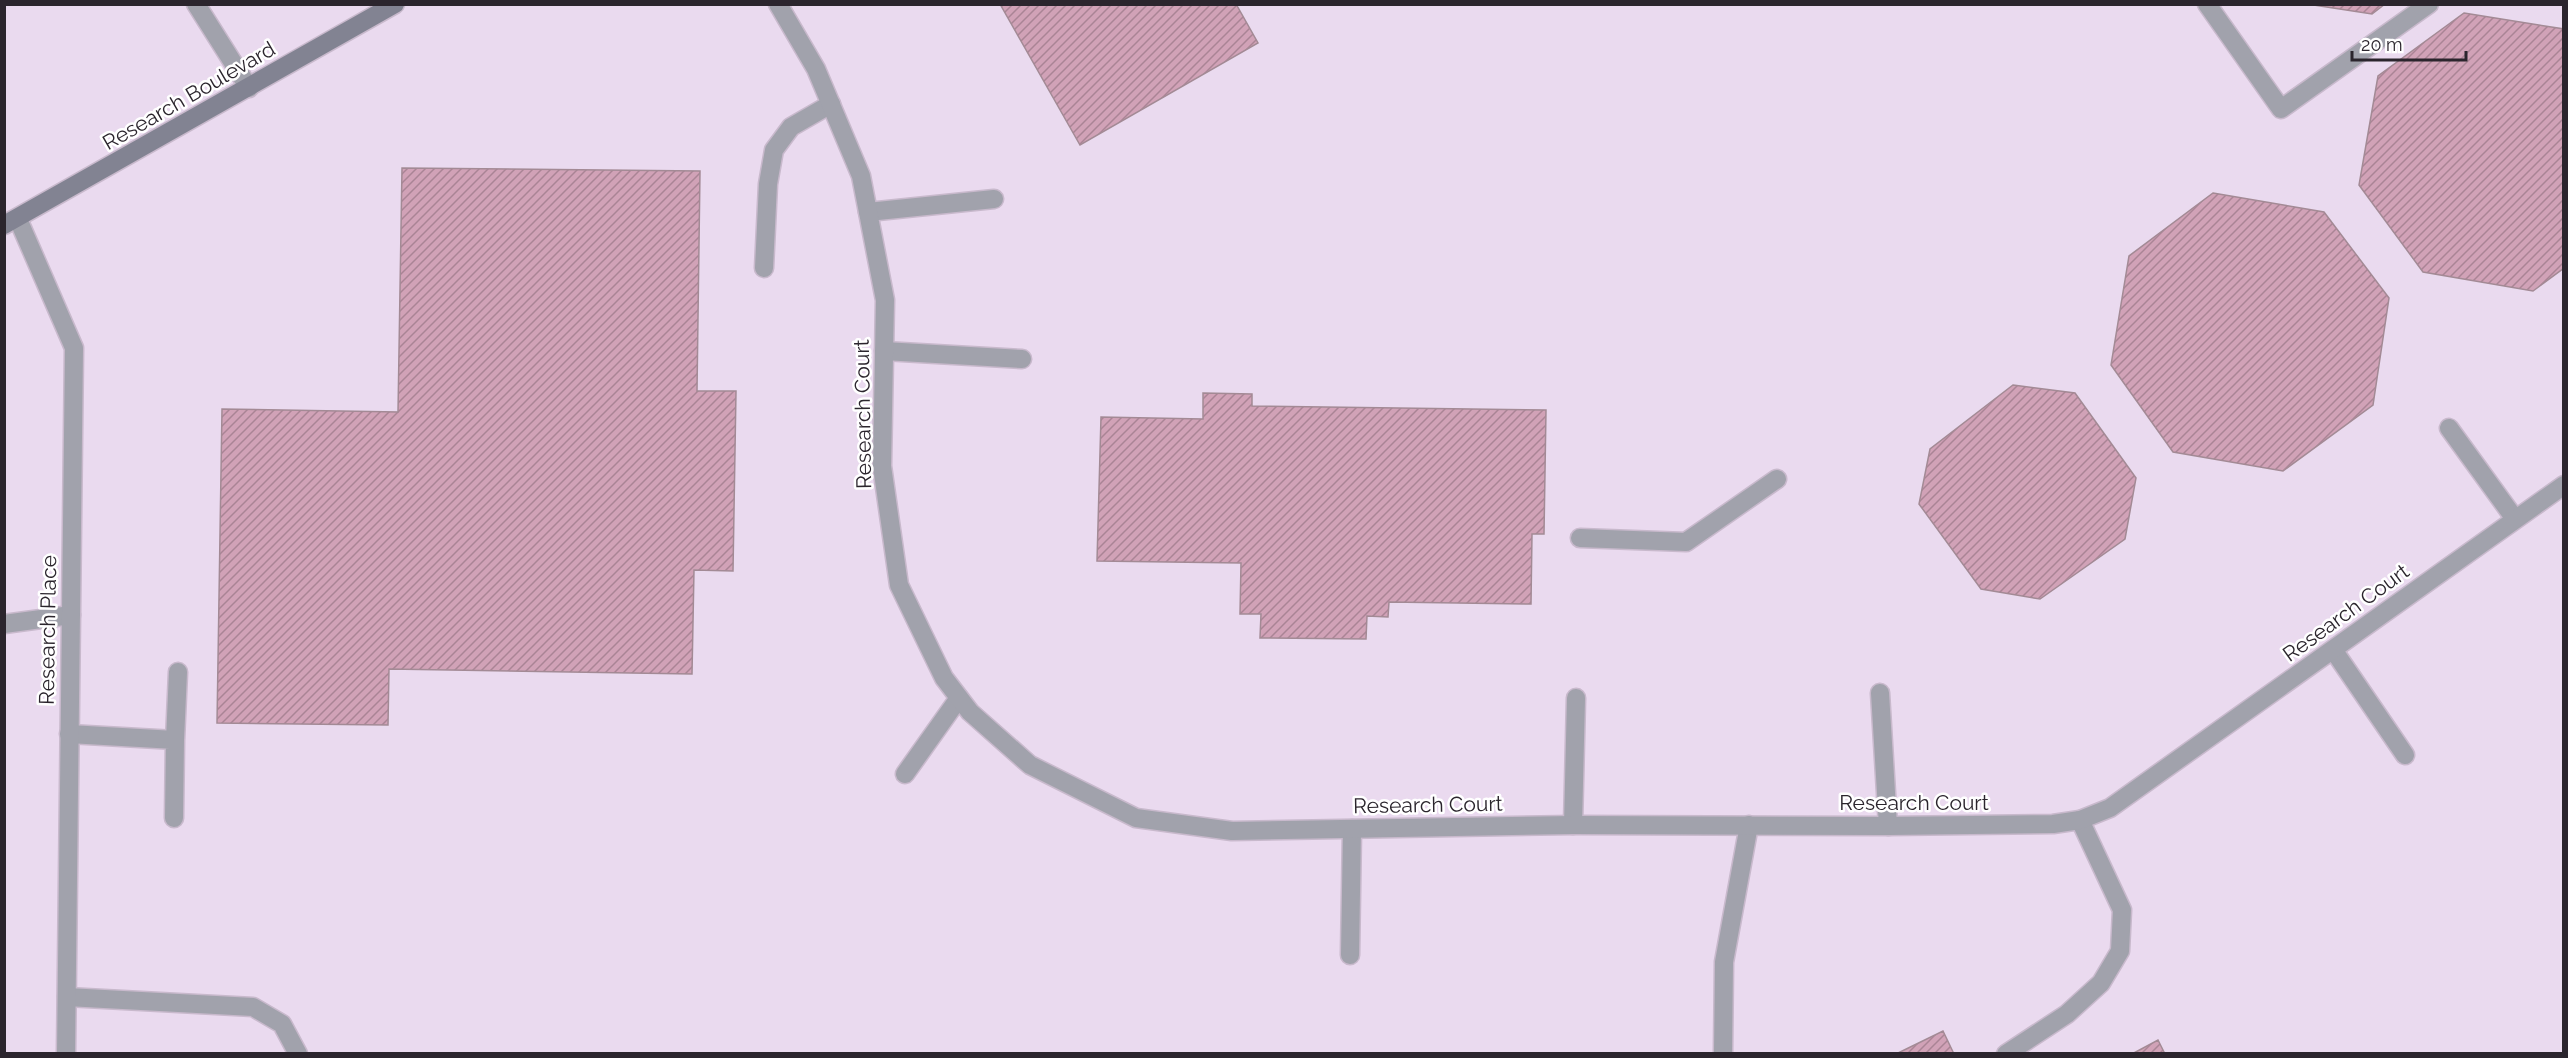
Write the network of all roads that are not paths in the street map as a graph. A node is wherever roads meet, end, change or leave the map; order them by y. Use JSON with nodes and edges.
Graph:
{"nodes":[{"id":1,"x":196,"y":4,"type":"edge"},
{"id":2,"x":395,"y":4,"type":"edge"},
{"id":3,"x":778,"y":4,"type":"edge"},
{"id":4,"x":2207,"y":4,"type":"edge"},
{"id":5,"x":2429,"y":4,"type":"edge"},
{"id":6,"x":249,"y":87,"type":"junction"},
{"id":7,"x":831,"y":104,"type":"junction"},
{"id":8,"x":994,"y":199,"type":"dead end"},
{"id":9,"x":868,"y":212,"type":"junction"},
{"id":10,"x":11,"y":222,"type":"edge"},
{"id":11,"x":764,"y":268,"type":"dead end"},
{"id":12,"x":884,"y":351,"type":"junction"},
{"id":13,"x":1022,"y":358,"type":"dead end"},
{"id":14,"x":2449,"y":428,"type":"dead end"},
{"id":15,"x":1777,"y":479,"type":"dead end"},
{"id":16,"x":2564,"y":484,"type":"edge"},
{"id":17,"x":2515,"y":519,"type":"junction"},
{"id":18,"x":1580,"y":538,"type":"dead end"},
{"id":19,"x":71,"y":615,"type":"junction"},
{"id":20,"x":4,"y":624,"type":"edge"},
{"id":21,"x":2334,"y":651,"type":"junction"},
{"id":22,"x":178,"y":672,"type":"dead end"},
{"id":23,"x":1880,"y":693,"type":"dead end"},
{"id":24,"x":959,"y":698,"type":"junction"},
{"id":25,"x":1576,"y":698,"type":"dead end"},
{"id":26,"x":69,"y":734,"type":"junction"},
{"id":27,"x":175,"y":740,"type":"junction"},
{"id":28,"x":2405,"y":755,"type":"dead end"},
{"id":29,"x":905,"y":774,"type":"dead end"},
{"id":30,"x":174,"y":818,"type":"dead end"},
{"id":31,"x":2080,"y":820,"type":"junction"},
{"id":32,"x":1573,"y":825,"type":"junction"},
{"id":33,"x":1749,"y":825,"type":"junction"},
{"id":34,"x":1888,"y":826,"type":"junction"},
{"id":35,"x":1352,"y":829,"type":"junction"},
{"id":36,"x":1350,"y":955,"type":"dead end"},
{"id":37,"x":67,"y":997,"type":"junction"},
{"id":38,"x":66,"y":1053,"type":"edge"},
{"id":39,"x":298,"y":1053,"type":"edge"},
{"id":40,"x":1723,"y":1053,"type":"edge"},
{"id":41,"x":2006,"y":1053,"type":"edge"}],
"edges":[{"from":1,"to":6,"type":"street"},
{"from":2,"to":6,"type":"street","name":"Research Boulevard"},
{"from":3,"to":7,"type":"street","name":"Research Court"},
{"from":4,"to":5,"type":"street"},
{"from":6,"to":10,"type":"street","name":"Research Boulevard"},
{"from":7,"to":9,"type":"street","name":"Research Court"},
{"from":7,"to":11,"type":"street"},
{"from":8,"to":9,"type":"street"},
{"from":9,"to":12,"type":"street","name":"Research Court"},
{"from":10,"to":19,"type":"street","name":"Research Place"},
{"from":12,"to":13,"type":"street"},
{"from":12,"to":24,"type":"street","name":"Research Court"},
{"from":14,"to":17,"type":"street"},
{"from":15,"to":18,"type":"street"},
{"from":16,"to":17,"type":"street","name":"Research Court"},
{"from":17,"to":21,"type":"street","name":"Research Court"},
{"from":19,"to":20,"type":"street"},
{"from":19,"to":26,"type":"street","name":"Research Place"},
{"from":21,"to":28,"type":"street"},
{"from":21,"to":31,"type":"street","name":"Research Court"},
{"from":22,"to":27,"type":"street"},
{"from":23,"to":34,"type":"street"},
{"from":24,"to":29,"type":"street"},
{"from":24,"to":35,"type":"street","name":"Research Court"},
{"from":25,"to":32,"type":"street"},
{"from":26,"to":27,"type":"street"},
{"from":26,"to":37,"type":"street","name":"Research Place"},
{"from":27,"to":30,"type":"street"},
{"from":31,"to":34,"type":"street","name":"Research Court"},
{"from":31,"to":41,"type":"street"},
{"from":32,"to":33,"type":"street","name":"Research Court"},
{"from":32,"to":35,"type":"street","name":"Research Court"},
{"from":33,"to":34,"type":"street","name":"Research Court"},
{"from":33,"to":40,"type":"street"},
{"from":35,"to":36,"type":"street"},
{"from":37,"to":38,"type":"street","name":"Research Place"},
{"from":37,"to":39,"type":"street"}]}
